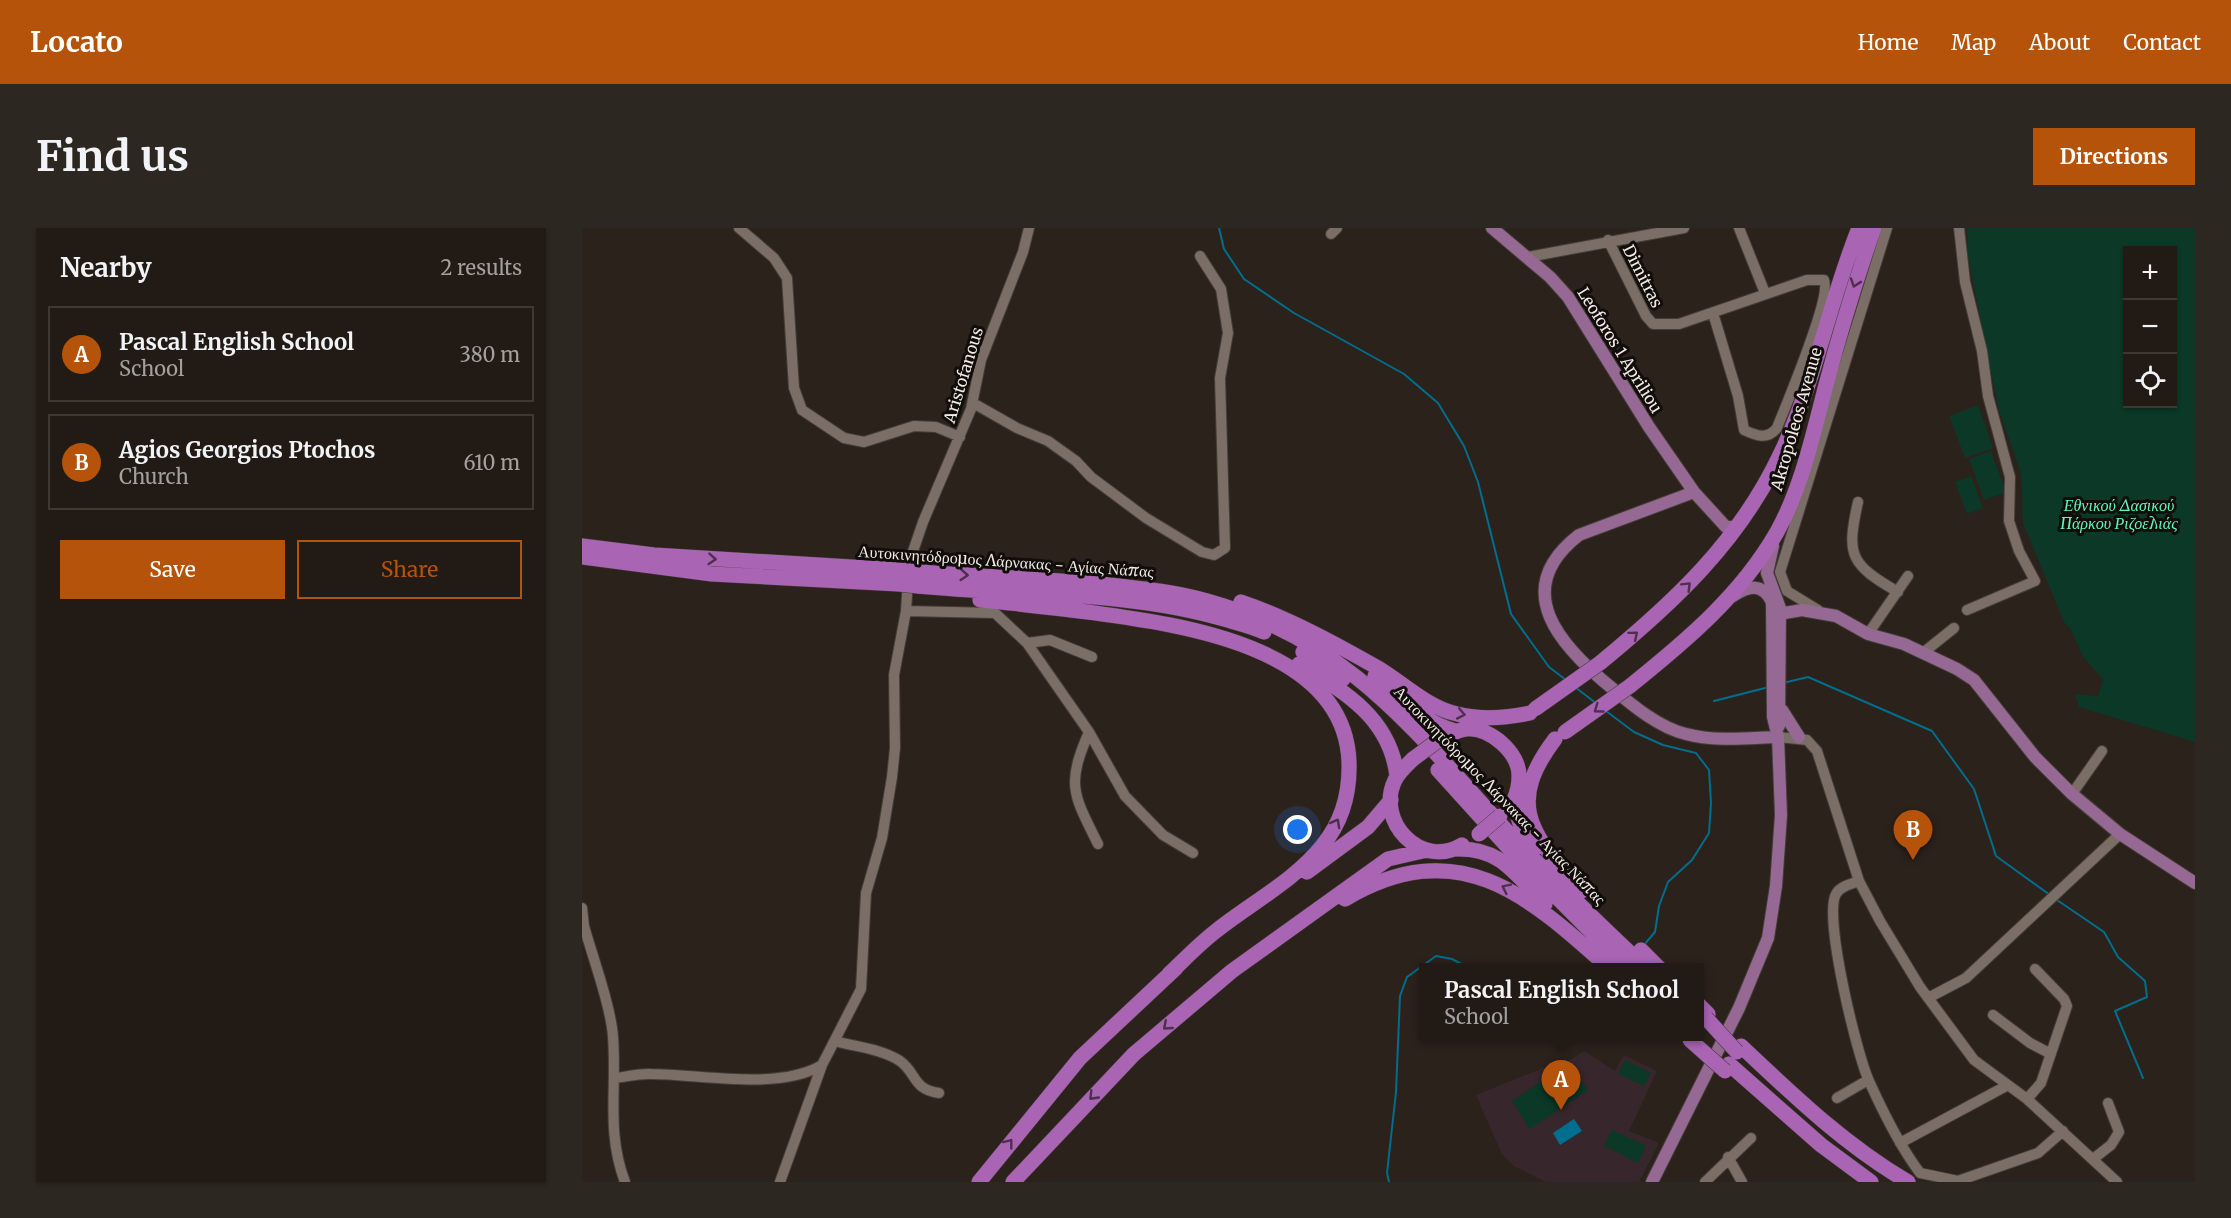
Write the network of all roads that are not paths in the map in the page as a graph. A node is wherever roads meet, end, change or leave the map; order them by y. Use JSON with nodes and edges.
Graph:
{"nodes":[{"id":1,"x":739,"y":228,"type":"edge"},
{"id":2,"x":1029,"y":228,"type":"edge"},
{"id":3,"x":1492,"y":228,"type":"edge"},
{"id":4,"x":1684,"y":228,"type":"edge"},
{"id":5,"x":1739,"y":228,"type":"edge"},
{"id":6,"x":1854,"y":228,"type":"edge"},
{"id":7,"x":1859,"y":228,"type":"edge"},
{"id":8,"x":1874,"y":228,"type":"edge"},
{"id":9,"x":1887,"y":228,"type":"edge"},
{"id":10,"x":1959,"y":228,"type":"edge"},
{"id":11,"x":1638,"y":232,"type":"edge"},
{"id":12,"x":1608,"y":240,"type":"junction"},
{"id":13,"x":1200,"y":256,"type":"dead end"},
{"id":14,"x":1528,"y":257,"type":"junction"},
{"id":15,"x":1846,"y":261,"type":"junction"},
{"id":16,"x":1765,"y":293,"type":"junction"},
{"id":17,"x":1713,"y":313,"type":"junction"},
{"id":18,"x":973,"y":403,"type":"junction"},
{"id":19,"x":960,"y":437,"type":"junction"},
{"id":20,"x":1694,"y":492,"type":"junction"},
{"id":21,"x":1858,"y":502,"type":"dead end"},
{"id":22,"x":1704,"y":504,"type":"junction"},
{"id":23,"x":1742,"y":522,"type":"junction"},
{"id":24,"x":1778,"y":531,"type":"junction"},
{"id":25,"x":582,"y":546,"type":"edge"},
{"id":26,"x":582,"y":557,"type":"edge"},
{"id":27,"x":1707,"y":566,"type":"junction"},
{"id":28,"x":1908,"y":576,"type":"dead end"},
{"id":29,"x":1009,"y":578,"type":"junction"},
{"id":30,"x":909,"y":580,"type":"junction"},
{"id":31,"x":936,"y":588,"type":"junction"},
{"id":32,"x":1898,"y":592,"type":"junction"},
{"id":33,"x":1727,"y":601,"type":"junction"},
{"id":34,"x":1967,"y":610,"type":"dead end"},
{"id":35,"x":906,"y":611,"type":"junction"},
{"id":36,"x":1819,"y":611,"type":"junction"},
{"id":37,"x":1777,"y":614,"type":"junction"},
{"id":38,"x":1954,"y":628,"type":"dead end"},
{"id":39,"x":1868,"y":634,"type":"junction"},
{"id":40,"x":1027,"y":643,"type":"junction"},
{"id":41,"x":1336,"y":646,"type":"junction"},
{"id":42,"x":1924,"y":652,"type":"junction"},
{"id":43,"x":1092,"y":657,"type":"dead end"},
{"id":44,"x":1777,"y":685,"type":"junction"},
{"id":45,"x":1781,"y":709,"type":"junction"},
{"id":46,"x":1532,"y":711,"type":"junction"},
{"id":47,"x":1455,"y":731,"type":"junction"},
{"id":48,"x":1484,"y":731,"type":"junction"},
{"id":49,"x":1089,"y":732,"type":"junction"},
{"id":50,"x":1560,"y":736,"type":"junction"},
{"id":51,"x":1778,"y":737,"type":"junction"},
{"id":52,"x":1799,"y":737,"type":"junction"},
{"id":53,"x":2102,"y":751,"type":"dead end"},
{"id":54,"x":1397,"y":776,"type":"junction"},
{"id":55,"x":1518,"y":784,"type":"junction"},
{"id":56,"x":2072,"y":794,"type":"junction"},
{"id":57,"x":1390,"y":800,"type":"junction"},
{"id":58,"x":2120,"y":834,"type":"junction"},
{"id":59,"x":1098,"y":843,"type":"dead end"},
{"id":60,"x":1455,"y":849,"type":"junction"},
{"id":61,"x":1427,"y":850,"type":"junction"},
{"id":62,"x":1193,"y":853,"type":"dead end"},
{"id":63,"x":1859,"y":881,"type":"junction"},
{"id":64,"x":2195,"y":882,"type":"edge"},
{"id":65,"x":1580,"y":892,"type":"junction"},
{"id":66,"x":582,"y":908,"type":"edge"},
{"id":67,"x":1605,"y":963,"type":"edge"},
{"id":68,"x":1605,"y":963,"type":"edge"},
{"id":69,"x":1622,"y":963,"type":"edge"},
{"id":70,"x":1651,"y":963,"type":"edge"},
{"id":71,"x":1651,"y":963,"type":"edge"},
{"id":72,"x":2035,"y":969,"type":"dead end"},
{"id":73,"x":1169,"y":974,"type":"junction"},
{"id":74,"x":1928,"y":998,"type":"junction"},
{"id":75,"x":1199,"y":999,"type":"junction"},
{"id":76,"x":1993,"y":1016,"type":"dead end"},
{"id":77,"x":1704,"y":1027,"type":"edge"},
{"id":78,"x":1704,"y":1027,"type":"edge"},
{"id":79,"x":835,"y":1041,"type":"junction"},
{"id":80,"x":2051,"y":1054,"type":"junction"},
{"id":81,"x":1733,"y":1058,"type":"junction"},
{"id":82,"x":822,"y":1065,"type":"junction"},
{"id":83,"x":614,"y":1078,"type":"junction"},
{"id":84,"x":1868,"y":1080,"type":"junction"},
{"id":85,"x":2008,"y":1085,"type":"junction"},
{"id":86,"x":939,"y":1093,"type":"dead end"},
{"id":87,"x":1837,"y":1098,"type":"dead end"},
{"id":88,"x":2027,"y":1099,"type":"junction"},
{"id":89,"x":2108,"y":1103,"type":"dead end"},
{"id":90,"x":2063,"y":1131,"type":"junction"},
{"id":91,"x":1751,"y":1138,"type":"dead end"},
{"id":92,"x":1900,"y":1143,"type":"junction"},
{"id":93,"x":1728,"y":1157,"type":"junction"},
{"id":94,"x":2093,"y":1159,"type":"junction"},
{"id":95,"x":1968,"y":1180,"type":"edge"},
{"id":96,"x":625,"y":1182,"type":"edge"},
{"id":97,"x":780,"y":1182,"type":"edge"},
{"id":98,"x":979,"y":1182,"type":"edge"},
{"id":99,"x":1013,"y":1182,"type":"edge"},
{"id":100,"x":1652,"y":1182,"type":"edge"},
{"id":101,"x":1705,"y":1182,"type":"edge"},
{"id":102,"x":1742,"y":1182,"type":"edge"},
{"id":103,"x":1862,"y":1182,"type":"edge"},
{"id":104,"x":1871,"y":1182,"type":"edge"},
{"id":105,"x":1896,"y":1182,"type":"edge"},
{"id":106,"x":1908,"y":1182,"type":"edge"},
{"id":107,"x":2117,"y":1182,"type":"edge"}],
"edges":[{"from":1,"to":19,"type":"street"},
{"from":2,"to":18,"type":"street","name":"Aristofanous"},
{"from":3,"to":14,"type":"main road","name":"Leoforos 1 Apriliou"},
{"from":4,"to":11,"type":"street"},
{"from":5,"to":16,"type":"street"},
{"from":6,"to":15,"type":"street"},
{"from":7,"to":15,"type":"highway","name":"Akropoleos Avenue"},
{"from":8,"to":24,"type":"highway","name":"Akropoleos Avenue","one_way":true},
{"from":9,"to":36,"type":"street"},
{"from":10,"to":34,"type":"street"},
{"from":11,"to":12,"type":"street"},
{"from":12,"to":14,"type":"street"},
{"from":12,"to":17,"type":"street","name":"Dimitras"},
{"from":13,"to":18,"type":"street"},
{"from":14,"to":20,"type":"main road","name":"Leoforos 1 Apriliou"},
{"from":15,"to":23,"type":"highway","name":"Akropoleos Avenue"},
{"from":16,"to":17,"type":"street"},
{"from":16,"to":17,"type":"street"},
{"from":18,"to":19,"type":"street","name":"Aristofanous"},
{"from":19,"to":30,"type":"street","name":"Aristofanous"},
{"from":20,"to":22,"type":"main road","name":"Leoforos 1 Apriliou"},
{"from":20,"to":51,"type":"main road"},
{"from":21,"to":32,"type":"street"},
{"from":22,"to":23,"type":"main road","name":"Leoforos 1 Apriliou"},
{"from":22,"to":27,"type":"main road","name":"Leoforos 1 Apriliou"},
{"from":23,"to":27,"type":"highway","name":"Akropoleos Avenue"},
{"from":24,"to":33,"type":"highway","name":"Akropoleos Avenue"},
{"from":24,"to":37,"type":"main road"},
{"from":25,"to":30,"type":"highway","name":"Αυτοκινητόδρομος Λάρνακας - Αγίας Νάπας","one_way":true},
{"from":26,"to":30,"type":"highway"},
{"from":46,"to":27,"type":"highway","name":"Akropoleos Avenue","one_way":true,"bridge":true},
{"from":28,"to":32,"type":"street"},
{"from":30,"to":29,"type":"highway","name":"Αυτοκινητόδρομος Λάρνακας - Αγίας Νάπας","one_way":true},
{"from":29,"to":41,"type":"highway"},
{"from":29,"to":70,"type":"highway","name":"Αυτοκινητόδρομος Λάρνακας - Αγίας Νάπας"},
{"from":30,"to":31,"type":"highway","name":"Αυτοκινητόδρομος Λάρνακας - Αγίας Νάπας"},
{"from":30,"to":35,"type":"street","name":"Aristofanous"},
{"from":73,"to":30,"type":"highway","one_way":true},
{"from":31,"to":54,"type":"highway"},
{"from":31,"to":69,"type":"highway","name":"Αυτοκινητόδρομος Λάρνακας - Αγίας Νάπας"},
{"from":32,"to":39,"type":"street"},
{"from":33,"to":37,"type":"main road"},
{"from":33,"to":50,"type":"highway","name":"Akropoleos Avenue","one_way":true,"bridge":true},
{"from":35,"to":40,"type":"street"},
{"from":35,"to":79,"type":"street","name":"Aristofanous"},
{"from":36,"to":37,"type":"main road"},
{"from":36,"to":39,"type":"main road"},
{"from":37,"to":44,"type":"main road"},
{"from":38,"to":42,"type":"street"},
{"from":39,"to":42,"type":"main road"},
{"from":40,"to":43,"type":"street"},
{"from":40,"to":49,"type":"street"},
{"from":41,"to":46,"type":"highway","one_way":true},
{"from":41,"to":47,"type":"highway"},
{"from":42,"to":56,"type":"main road"},
{"from":44,"to":45,"type":"main road"},
{"from":44,"to":51,"type":"main road"},
{"from":45,"to":51,"type":"main road"},
{"from":45,"to":52,"type":"main road"},
{"from":46,"to":48,"type":"highway","name":"Akropoleos Avenue"},
{"from":47,"to":48,"type":"highway"},
{"from":47,"to":54,"type":"highway","bridge":true},
{"from":48,"to":55,"type":"highway"},
{"from":49,"to":59,"type":"street"},
{"from":49,"to":62,"type":"street"},
{"from":50,"to":55,"type":"highway","name":"Akropoleos Avenue"},
{"from":50,"to":65,"type":"highway"},
{"from":51,"to":52,"type":"street"},
{"from":51,"to":100,"type":"main road"},
{"from":52,"to":63,"type":"street"},
{"from":53,"to":56,"type":"street"},
{"from":54,"to":57,"type":"highway"},
{"from":55,"to":60,"type":"highway","bridge":true},
{"from":55,"to":65,"type":"highway"},
{"from":56,"to":58,"type":"main road"},
{"from":57,"to":61,"type":"highway"},
{"from":57,"to":73,"type":"highway"},
{"from":58,"to":64,"type":"main road"},
{"from":58,"to":74,"type":"street"},
{"from":60,"to":61,"type":"highway"},
{"from":60,"to":67,"type":"highway"},
{"from":61,"to":75,"type":"highway"},
{"from":63,"to":74,"type":"street"},
{"from":63,"to":84,"type":"street"},
{"from":65,"to":71,"type":"highway"},
{"from":66,"to":83,"type":"street"},
{"from":68,"to":75,"type":"highway","one_way":true},
{"from":72,"to":80,"type":"street"},
{"from":98,"to":73,"type":"highway","one_way":true},
{"from":74,"to":85,"type":"street"},
{"from":75,"to":99,"type":"highway","one_way":true},
{"from":76,"to":80,"type":"street"},
{"from":77,"to":81,"type":"highway"},
{"from":78,"to":81,"type":"highway"},
{"from":79,"to":82,"type":"street","name":"Aristofanous"},
{"from":79,"to":86,"type":"street"},
{"from":80,"to":88,"type":"street"},
{"from":81,"to":103,"type":"highway"},
{"from":81,"to":104,"type":"highway"},
{"from":81,"to":105,"type":"highway"},
{"from":81,"to":106,"type":"highway"},
{"from":82,"to":83,"type":"street"},
{"from":82,"to":97,"type":"street","name":"Aristofanous"},
{"from":83,"to":96,"type":"street"},
{"from":84,"to":87,"type":"street"},
{"from":84,"to":92,"type":"street"},
{"from":85,"to":88,"type":"street"},
{"from":85,"to":92,"type":"street"},
{"from":88,"to":90,"type":"street"},
{"from":89,"to":94,"type":"street"},
{"from":90,"to":94,"type":"street"},
{"from":90,"to":95,"type":"street"},
{"from":91,"to":93,"type":"street"},
{"from":92,"to":95,"type":"street"},
{"from":93,"to":101,"type":"street"},
{"from":93,"to":102,"type":"street"},
{"from":94,"to":107,"type":"street"}]}
